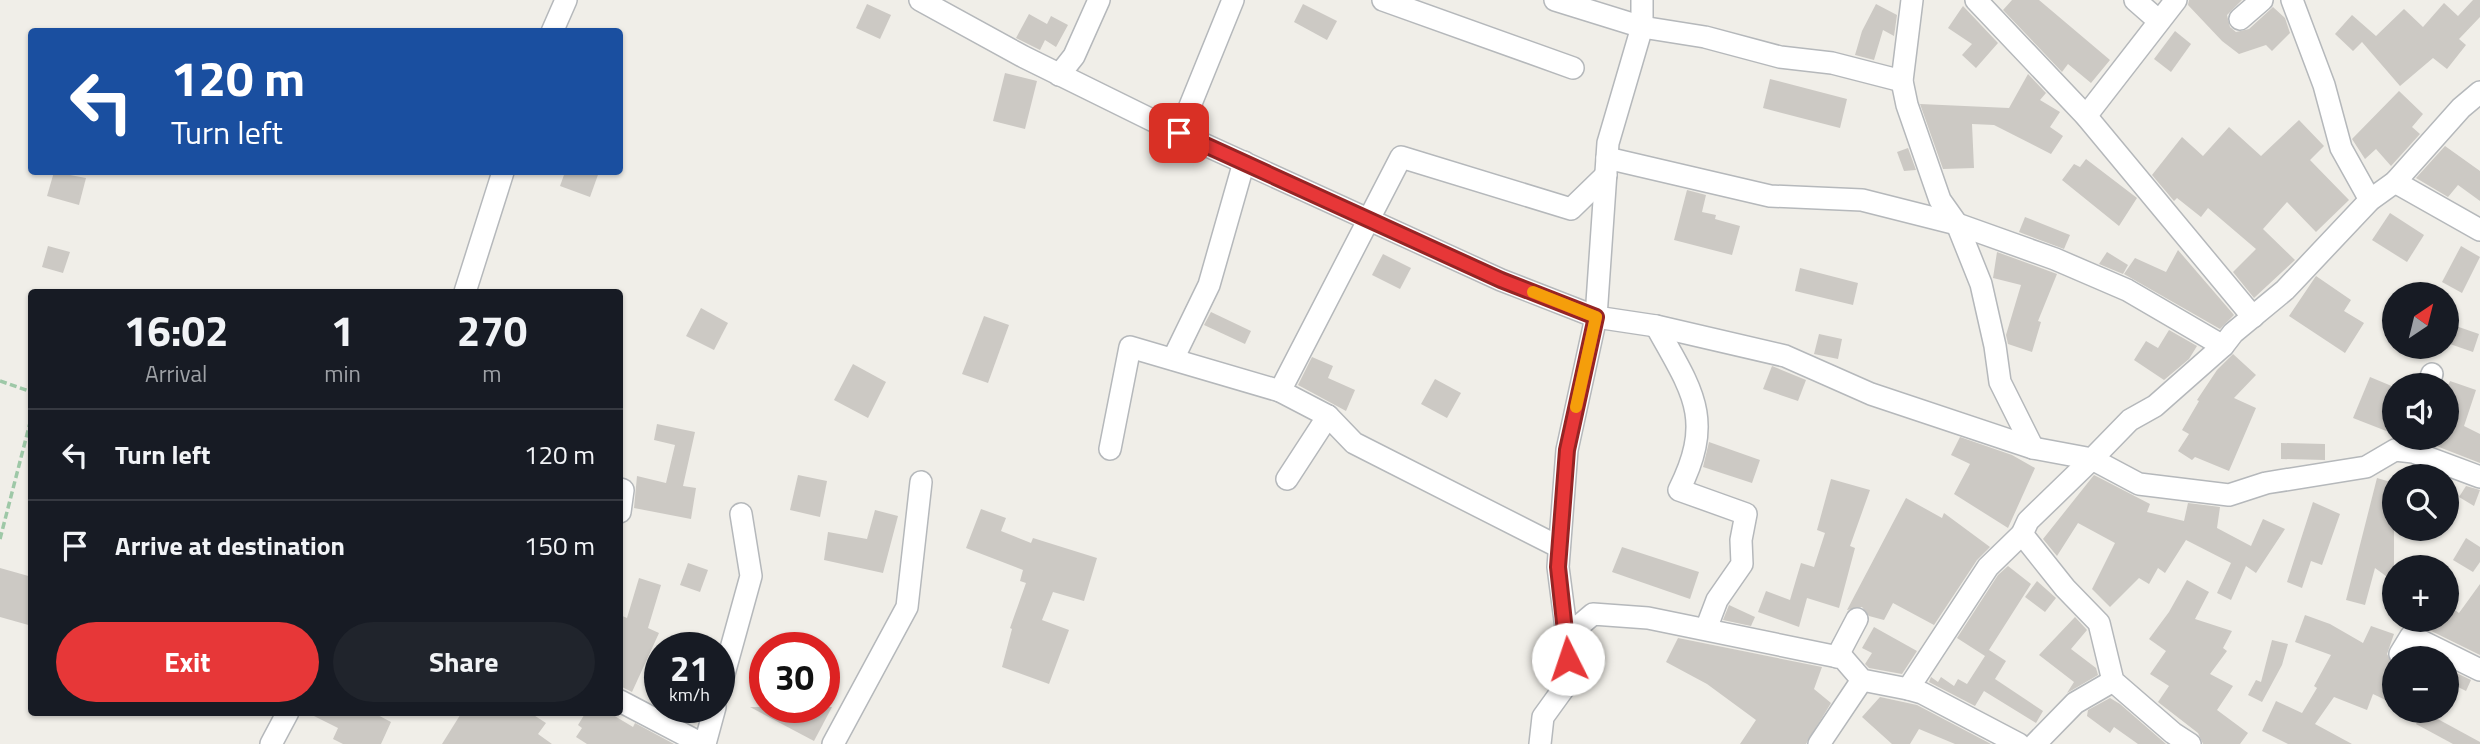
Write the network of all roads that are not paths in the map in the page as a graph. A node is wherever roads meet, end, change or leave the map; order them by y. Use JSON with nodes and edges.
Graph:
{"nodes":[{"id":1,"x":566,"y":0,"type":"edge"},
{"id":2,"x":920,"y":0,"type":"edge"},
{"id":3,"x":1099,"y":0,"type":"edge"},
{"id":4,"x":1233,"y":0,"type":"edge"},
{"id":5,"x":1383,"y":0,"type":"edge"},
{"id":6,"x":1555,"y":0,"type":"edge"},
{"id":7,"x":1642,"y":0,"type":"edge"},
{"id":8,"x":1912,"y":0,"type":"edge"},
{"id":9,"x":1976,"y":0,"type":"edge"},
{"id":10,"x":2135,"y":0,"type":"edge"},
{"id":11,"x":2176,"y":0,"type":"edge"},
{"id":12,"x":2262,"y":0,"type":"edge"},
{"id":13,"x":2292,"y":0,"type":"edge"},
{"id":14,"x":2240,"y":19,"type":"dead end"},
{"id":15,"x":2159,"y":22,"type":"junction"},
{"id":16,"x":1642,"y":27,"type":"junction"},
{"id":17,"x":554,"y":28,"type":"edge"},
{"id":18,"x":1573,"y":68,"type":"dead end"},
{"id":19,"x":1059,"y":75,"type":"junction"},
{"id":20,"x":1902,"y":81,"type":"junction"},
{"id":21,"x":2480,"y":92,"type":"edge"},
{"id":22,"x":2086,"y":116,"type":"junction"},
{"id":23,"x":1179,"y":133,"type":"junction"},
{"id":24,"x":1244,"y":162,"type":"junction"},
{"id":25,"x":1606,"y":166,"type":"junction"},
{"id":26,"x":502,"y":175,"type":"edge"},
{"id":27,"x":2395,"y":182,"type":"junction"},
{"id":28,"x":2370,"y":200,"type":"junction"},
{"id":29,"x":1369,"y":219,"type":"junction"},
{"id":30,"x":1957,"y":224,"type":"junction"},
{"id":31,"x":2480,"y":230,"type":"edge"},
{"id":32,"x":466,"y":289,"type":"edge"},
{"id":33,"x":1596,"y":317,"type":"junction"},
{"id":34,"x":2253,"y":317,"type":"junction"},
{"id":35,"x":1656,"y":326,"type":"junction"},
{"id":36,"x":2223,"y":346,"type":"junction"},
{"id":37,"x":1173,"y":359,"type":"junction"},
{"id":38,"x":1280,"y":391,"type":"junction"},
{"id":39,"x":1328,"y":416,"type":"junction"},
{"id":40,"x":2033,"y":447,"type":"junction"},
{"id":41,"x":1110,"y":449,"type":"dead end"},
{"id":42,"x":2392,"y":450,"type":"edge"},
{"id":43,"x":2410,"y":450,"type":"edge"},
{"id":44,"x":2092,"y":459,"type":"junction"},
{"id":45,"x":2480,"y":477,"type":"edge"},
{"id":46,"x":1287,"y":479,"type":"dead end"},
{"id":47,"x":921,"y":482,"type":"dead end"},
{"id":48,"x":741,"y":513,"type":"dead end"},
{"id":49,"x":2022,"y":534,"type":"junction"},
{"id":50,"x":1559,"y":547,"type":"junction"},
{"id":51,"x":1857,"y":619,"type":"dead end"},
{"id":52,"x":1706,"y":629,"type":"junction"},
{"id":53,"x":735,"y":634,"type":"edge"},
{"id":54,"x":1567,"y":636,"type":"junction"},
{"id":55,"x":2405,"y":646,"type":"edge"},
{"id":56,"x":2431,"y":646,"type":"edge"},
{"id":57,"x":1838,"y":657,"type":"junction"},
{"id":58,"x":2459,"y":660,"type":"edge"},
{"id":59,"x":2480,"y":670,"type":"edge"},
{"id":60,"x":1862,"y":680,"type":"junction"},
{"id":61,"x":2113,"y":681,"type":"junction"},
{"id":62,"x":1908,"y":689,"type":"junction"},
{"id":63,"x":623,"y":703,"type":"edge"},
{"id":64,"x":286,"y":716,"type":"edge"},
{"id":65,"x":710,"y":723,"type":"edge"},
{"id":66,"x":271,"y":744,"type":"edge"},
{"id":67,"x":704,"y":744,"type":"edge"},
{"id":68,"x":833,"y":744,"type":"edge"},
{"id":69,"x":1540,"y":744,"type":"edge"},
{"id":70,"x":1819,"y":744,"type":"edge"},
{"id":71,"x":2019,"y":744,"type":"edge"},
{"id":72,"x":2035,"y":744,"type":"edge"},
{"id":73,"x":2190,"y":744,"type":"edge"}],
"edges":[{"from":1,"to":17,"type":"street"},
{"from":2,"to":19,"type":"street"},
{"from":3,"to":19,"type":"street"},
{"from":4,"to":23,"type":"street"},
{"from":5,"to":18,"type":"street"},
{"from":6,"to":16,"type":"street"},
{"from":7,"to":16,"type":"street"},
{"from":8,"to":20,"type":"street"},
{"from":9,"to":22,"type":"street"},
{"from":10,"to":15,"type":"street"},
{"from":11,"to":15,"type":"street"},
{"from":12,"to":14,"type":"street"},
{"from":13,"to":28,"type":"street"},
{"from":15,"to":22,"type":"street"},
{"from":16,"to":20,"type":"street"},
{"from":16,"to":25,"type":"street"},
{"from":19,"to":23,"type":"street"},
{"from":20,"to":30,"type":"street"},
{"from":21,"to":27,"type":"street"},
{"from":22,"to":34,"type":"street"},
{"from":23,"to":24,"type":"street"},
{"from":24,"to":29,"type":"street"},
{"from":24,"to":37,"type":"street"},
{"from":25,"to":29,"type":"street"},
{"from":25,"to":30,"type":"street"},
{"from":25,"to":33,"type":"street"},
{"from":26,"to":32,"type":"street"},
{"from":27,"to":28,"type":"street"},
{"from":27,"to":31,"type":"street"},
{"from":28,"to":34,"type":"street"},
{"from":29,"to":33,"type":"street"},
{"from":29,"to":38,"type":"street"},
{"from":30,"to":36,"type":"street"},
{"from":30,"to":40,"type":"street"},
{"from":33,"to":35,"type":"street"},
{"from":33,"to":50,"type":"street"},
{"from":34,"to":36,"type":"street"},
{"from":35,"to":40,"type":"street"},
{"from":35,"to":52,"type":"street"},
{"from":36,"to":44,"type":"street"},
{"from":37,"to":38,"type":"street"},
{"from":37,"to":41,"type":"street"},
{"from":38,"to":39,"type":"street"},
{"from":39,"to":46,"type":"street"},
{"from":39,"to":50,"type":"street"},
{"from":40,"to":44,"type":"street"},
{"from":42,"to":44,"type":"street"},
{"from":43,"to":45,"type":"street"},
{"from":44,"to":49,"type":"street"},
{"from":47,"to":68,"type":"street"},
{"from":48,"to":53,"type":"street"},
{"from":49,"to":61,"type":"street"},
{"from":49,"to":62,"type":"street"},
{"from":50,"to":54,"type":"street"},
{"from":51,"to":57,"type":"street"},
{"from":52,"to":54,"type":"street"},
{"from":52,"to":57,"type":"street"},
{"from":54,"to":69,"type":"street"},
{"from":55,"to":56,"type":"street"},
{"from":57,"to":60,"type":"street"},
{"from":58,"to":59,"type":"street"},
{"from":60,"to":62,"type":"street"},
{"from":60,"to":70,"type":"street"},
{"from":61,"to":72,"type":"street"},
{"from":61,"to":73,"type":"street"},
{"from":62,"to":71,"type":"street"},
{"from":63,"to":67,"type":"street"},
{"from":64,"to":66,"type":"street"},
{"from":65,"to":67,"type":"street"}]}
